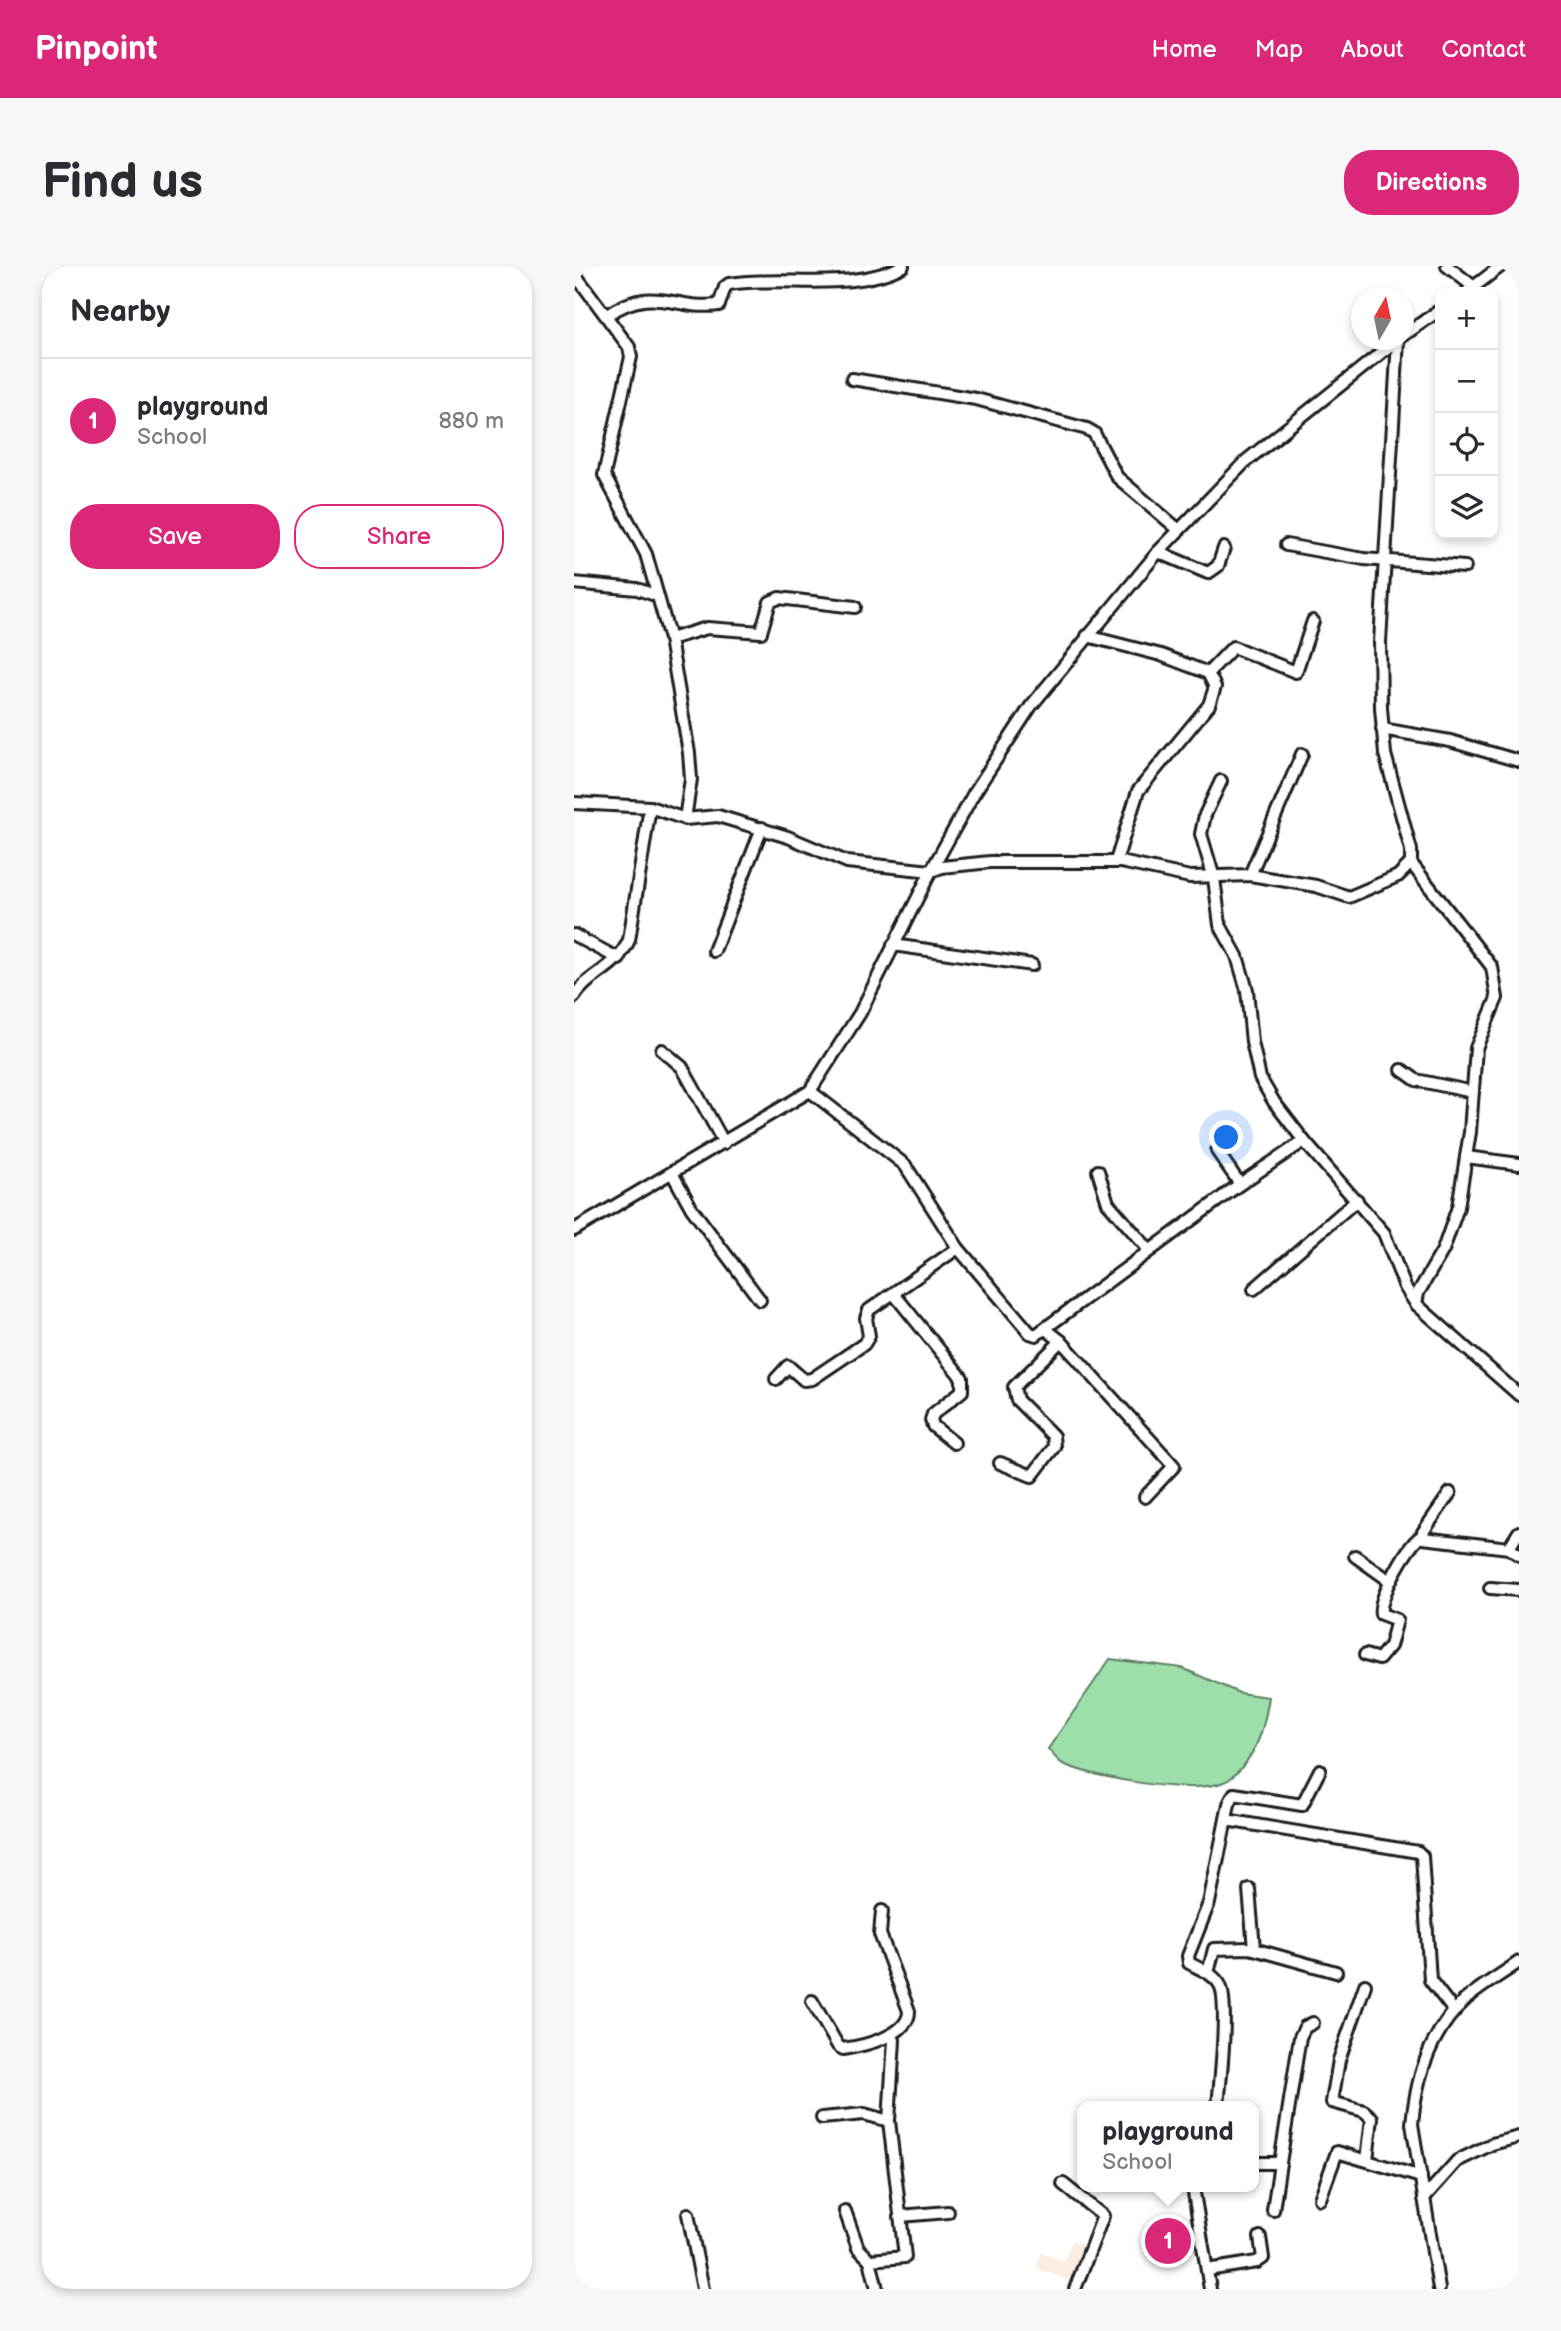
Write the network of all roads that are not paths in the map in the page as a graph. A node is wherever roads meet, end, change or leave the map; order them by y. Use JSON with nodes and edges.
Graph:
{"nodes":[{"id":1,"x":903,"y":266,"type":"edge"},
{"id":2,"x":1447,"y":266,"type":"edge"},
{"id":3,"x":1501,"y":266,"type":"edge"},
{"id":4,"x":574,"y":273,"type":"edge"},
{"id":5,"x":1467,"y":287,"type":"edge"},
{"id":6,"x":1474,"y":287,"type":"edge"},
{"id":7,"x":1435,"y":313,"type":"edge"},
{"id":8,"x":607,"y":315,"type":"junction"},
{"id":9,"x":1414,"y":328,"type":"edge"},
{"id":10,"x":1385,"y":350,"type":"edge"},
{"id":11,"x":1396,"y":350,"type":"edge"},
{"id":12,"x":852,"y":379,"type":"dead end"},
{"id":13,"x":1179,"y":530,"type":"junction"},
{"id":14,"x":1286,"y":545,"type":"dead end"},
{"id":15,"x":1224,"y":548,"type":"dead end"},
{"id":16,"x":1158,"y":552,"type":"junction"},
{"id":17,"x":1385,"y":560,"type":"junction"},
{"id":18,"x":1465,"y":567,"type":"dead end"},
{"id":19,"x":574,"y":583,"type":"edge"},
{"id":20,"x":655,"y":595,"type":"junction"},
{"id":21,"x":855,"y":607,"type":"dead end"},
{"id":22,"x":1313,"y":621,"type":"dead end"},
{"id":23,"x":1087,"y":636,"type":"junction"},
{"id":24,"x":670,"y":639,"type":"junction"},
{"id":25,"x":1208,"y":673,"type":"junction"},
{"id":26,"x":1382,"y":729,"type":"junction"},
{"id":27,"x":1302,"y":754,"type":"dead end"},
{"id":28,"x":1519,"y":761,"type":"edge"},
{"id":29,"x":1221,"y":781,"type":"dead end"},
{"id":30,"x":574,"y":803,"type":"edge"},
{"id":31,"x":650,"y":807,"type":"junction"},
{"id":32,"x":685,"y":819,"type":"junction"},
{"id":33,"x":762,"y":828,"type":"junction"},
{"id":34,"x":1116,"y":861,"type":"junction"},
{"id":35,"x":1410,"y":863,"type":"junction"},
{"id":36,"x":931,"y":871,"type":"junction"},
{"id":37,"x":1250,"y":876,"type":"junction"},
{"id":38,"x":1214,"y":878,"type":"junction"},
{"id":39,"x":574,"y":935,"type":"edge"},
{"id":40,"x":893,"y":945,"type":"junction"},
{"id":41,"x":714,"y":951,"type":"dead end"},
{"id":42,"x":619,"y":959,"type":"junction"},
{"id":43,"x":1032,"y":965,"type":"dead end"},
{"id":44,"x":574,"y":997,"type":"edge"},
{"id":45,"x":662,"y":1050,"type":"dead end"},
{"id":46,"x":1402,"y":1070,"type":"dead end"},
{"id":47,"x":810,"y":1091,"type":"junction"},
{"id":48,"x":1473,"y":1092,"type":"junction"},
{"id":49,"x":1304,"y":1141,"type":"junction"},
{"id":50,"x":724,"y":1143,"type":"junction"},
{"id":51,"x":1217,"y":1151,"type":"dead end"},
{"id":52,"x":1466,"y":1157,"type":"junction"},
{"id":53,"x":1519,"y":1164,"type":"edge"},
{"id":54,"x":1098,"y":1171,"type":"dead end"},
{"id":55,"x":672,"y":1172,"type":"junction"},
{"id":56,"x":1240,"y":1184,"type":"junction"},
{"id":57,"x":1357,"y":1200,"type":"junction"},
{"id":58,"x":574,"y":1230,"type":"edge"},
{"id":59,"x":958,"y":1248,"type":"junction"},
{"id":60,"x":1149,"y":1250,"type":"junction"},
{"id":61,"x":1254,"y":1289,"type":"dead end"},
{"id":62,"x":894,"y":1294,"type":"junction"},
{"id":63,"x":760,"y":1300,"type":"dead end"},
{"id":64,"x":1416,"y":1304,"type":"junction"},
{"id":65,"x":1043,"y":1330,"type":"junction"},
{"id":66,"x":1061,"y":1341,"type":"junction"},
{"id":67,"x":776,"y":1379,"type":"dead end"},
{"id":68,"x":1519,"y":1395,"type":"edge"},
{"id":69,"x":954,"y":1443,"type":"dead end"},
{"id":70,"x":1000,"y":1463,"type":"dead end"},
{"id":71,"x":1450,"y":1493,"type":"dead end"},
{"id":72,"x":1145,"y":1497,"type":"dead end"},
{"id":73,"x":1519,"y":1532,"type":"edge"},
{"id":74,"x":1422,"y":1536,"type":"junction"},
{"id":75,"x":1509,"y":1548,"type":"junction"},
{"id":76,"x":1519,"y":1555,"type":"edge"},
{"id":77,"x":1355,"y":1556,"type":"dead end"},
{"id":78,"x":1390,"y":1581,"type":"junction"},
{"id":79,"x":1490,"y":1588,"type":"dead end"},
{"id":80,"x":1519,"y":1590,"type":"edge"},
{"id":81,"x":1365,"y":1655,"type":"dead end"},
{"id":82,"x":1320,"y":1770,"type":"dead end"},
{"id":83,"x":1226,"y":1820,"type":"junction"},
{"id":84,"x":1249,"y":1889,"type":"dead end"},
{"id":85,"x":882,"y":1911,"type":"dead end"},
{"id":86,"x":1254,"y":1949,"type":"junction"},
{"id":87,"x":1519,"y":1962,"type":"edge"},
{"id":88,"x":1336,"y":1972,"type":"dead end"},
{"id":89,"x":1208,"y":1973,"type":"junction"},
{"id":90,"x":1365,"y":1985,"type":"dead end"},
{"id":91,"x":812,"y":2001,"type":"dead end"},
{"id":92,"x":1454,"y":2011,"type":"junction"},
{"id":93,"x":1313,"y":2023,"type":"dead end"},
{"id":94,"x":890,"y":2036,"type":"junction"},
{"id":95,"x":1218,"y":2101,"type":"edge"},
{"id":96,"x":822,"y":2118,"type":"dead end"},
{"id":97,"x":890,"y":2121,"type":"junction"},
{"id":98,"x":1519,"y":2137,"type":"edge"},
{"id":99,"x":1367,"y":2160,"type":"junction"},
{"id":100,"x":1259,"y":2163,"type":"edge"},
{"id":101,"x":1280,"y":2163,"type":"junction"},
{"id":102,"x":1421,"y":2177,"type":"junction"},
{"id":103,"x":1063,"y":2184,"type":"dead end"},
{"id":104,"x":1194,"y":2192,"type":"edge"},
{"id":105,"x":1424,"y":2198,"type":"junction"},
{"id":106,"x":1320,"y":2199,"type":"dead end"},
{"id":107,"x":1273,"y":2210,"type":"dead end"},
{"id":108,"x":845,"y":2211,"type":"dead end"},
{"id":109,"x":948,"y":2212,"type":"dead end"},
{"id":110,"x":688,"y":2214,"type":"dead end"},
{"id":111,"x":901,"y":2216,"type":"junction"},
{"id":112,"x":1260,"y":2237,"type":"dead end"},
{"id":113,"x":870,"y":2260,"type":"junction"},
{"id":114,"x":1207,"y":2270,"type":"junction"},
{"id":115,"x":703,"y":2289,"type":"edge"},
{"id":116,"x":877,"y":2289,"type":"edge"},
{"id":117,"x":1075,"y":2289,"type":"edge"},
{"id":118,"x":1210,"y":2289,"type":"edge"},
{"id":119,"x":1439,"y":2289,"type":"edge"}],
"edges":[{"from":1,"to":8,"type":"street"},
{"from":2,"to":5,"type":"street"},
{"from":3,"to":6,"type":"street"},
{"from":4,"to":8,"type":"street"},
{"from":7,"to":9,"type":"street"},
{"from":8,"to":20,"type":"street"},
{"from":10,"to":13,"type":"street"},
{"from":11,"to":17,"type":"street"},
{"from":12,"to":13,"type":"street"},
{"from":13,"to":16,"type":"street"},
{"from":14,"to":17,"type":"street"},
{"from":15,"to":16,"type":"street"},
{"from":16,"to":23,"type":"street"},
{"from":17,"to":18,"type":"street"},
{"from":17,"to":26,"type":"street"},
{"from":19,"to":20,"type":"street"},
{"from":20,"to":24,"type":"street"},
{"from":21,"to":24,"type":"street"},
{"from":22,"to":25,"type":"street"},
{"from":23,"to":25,"type":"street"},
{"from":23,"to":36,"type":"street"},
{"from":24,"to":32,"type":"street"},
{"from":25,"to":34,"type":"street"},
{"from":26,"to":28,"type":"street"},
{"from":26,"to":35,"type":"street"},
{"from":27,"to":37,"type":"street"},
{"from":29,"to":38,"type":"street"},
{"from":30,"to":31,"type":"street"},
{"from":31,"to":32,"type":"street"},
{"from":31,"to":42,"type":"street"},
{"from":32,"to":33,"type":"street"},
{"from":33,"to":36,"type":"street"},
{"from":33,"to":41,"type":"street"},
{"from":34,"to":36,"type":"street"},
{"from":34,"to":38,"type":"street"},
{"from":35,"to":37,"type":"street"},
{"from":35,"to":48,"type":"street"},
{"from":36,"to":40,"type":"street"},
{"from":37,"to":38,"type":"street"},
{"from":38,"to":49,"type":"street"},
{"from":39,"to":42,"type":"street"},
{"from":40,"to":43,"type":"street"},
{"from":40,"to":47,"type":"street"},
{"from":42,"to":44,"type":"street"},
{"from":45,"to":50,"type":"street"},
{"from":46,"to":48,"type":"street"},
{"from":47,"to":50,"type":"street"},
{"from":47,"to":59,"type":"street"},
{"from":48,"to":52,"type":"street"},
{"from":49,"to":56,"type":"street"},
{"from":49,"to":57,"type":"street"},
{"from":50,"to":55,"type":"street"},
{"from":51,"to":56,"type":"street"},
{"from":52,"to":53,"type":"street"},
{"from":52,"to":64,"type":"street"},
{"from":54,"to":60,"type":"street"},
{"from":55,"to":58,"type":"street"},
{"from":55,"to":63,"type":"street"},
{"from":56,"to":60,"type":"street"},
{"from":57,"to":61,"type":"street"},
{"from":57,"to":64,"type":"street"},
{"from":59,"to":62,"type":"street"},
{"from":59,"to":65,"type":"street"},
{"from":60,"to":65,"type":"street"},
{"from":62,"to":67,"type":"street"},
{"from":62,"to":69,"type":"street"},
{"from":64,"to":68,"type":"street"},
{"from":65,"to":66,"type":"street"},
{"from":66,"to":70,"type":"street"},
{"from":66,"to":72,"type":"street"},
{"from":71,"to":74,"type":"street"},
{"from":73,"to":75,"type":"street"},
{"from":74,"to":75,"type":"street"},
{"from":74,"to":78,"type":"street"},
{"from":75,"to":76,"type":"street"},
{"from":77,"to":78,"type":"street"},
{"from":78,"to":81,"type":"street"},
{"from":79,"to":80,"type":"street"},
{"from":82,"to":83,"type":"street"},
{"from":83,"to":89,"type":"street"},
{"from":83,"to":92,"type":"street"},
{"from":84,"to":86,"type":"street"},
{"from":85,"to":94,"type":"street"},
{"from":86,"to":88,"type":"street"},
{"from":86,"to":89,"type":"street"},
{"from":87,"to":92,"type":"street"},
{"from":89,"to":95,"type":"street"},
{"from":90,"to":99,"type":"street"},
{"from":91,"to":94,"type":"street"},
{"from":92,"to":102,"type":"street"},
{"from":93,"to":101,"type":"street"},
{"from":94,"to":97,"type":"street"},
{"from":96,"to":97,"type":"street"},
{"from":97,"to":111,"type":"street"},
{"from":98,"to":105,"type":"street"},
{"from":99,"to":102,"type":"street"},
{"from":99,"to":106,"type":"street"},
{"from":100,"to":101,"type":"street"},
{"from":101,"to":107,"type":"street"},
{"from":102,"to":105,"type":"street"},
{"from":103,"to":117,"type":"street"},
{"from":104,"to":114,"type":"street"},
{"from":105,"to":119,"type":"street"},
{"from":108,"to":113,"type":"street"},
{"from":109,"to":111,"type":"street"},
{"from":110,"to":115,"type":"street"},
{"from":111,"to":113,"type":"street"},
{"from":112,"to":114,"type":"street"},
{"from":113,"to":116,"type":"street"},
{"from":114,"to":118,"type":"street"}]}
